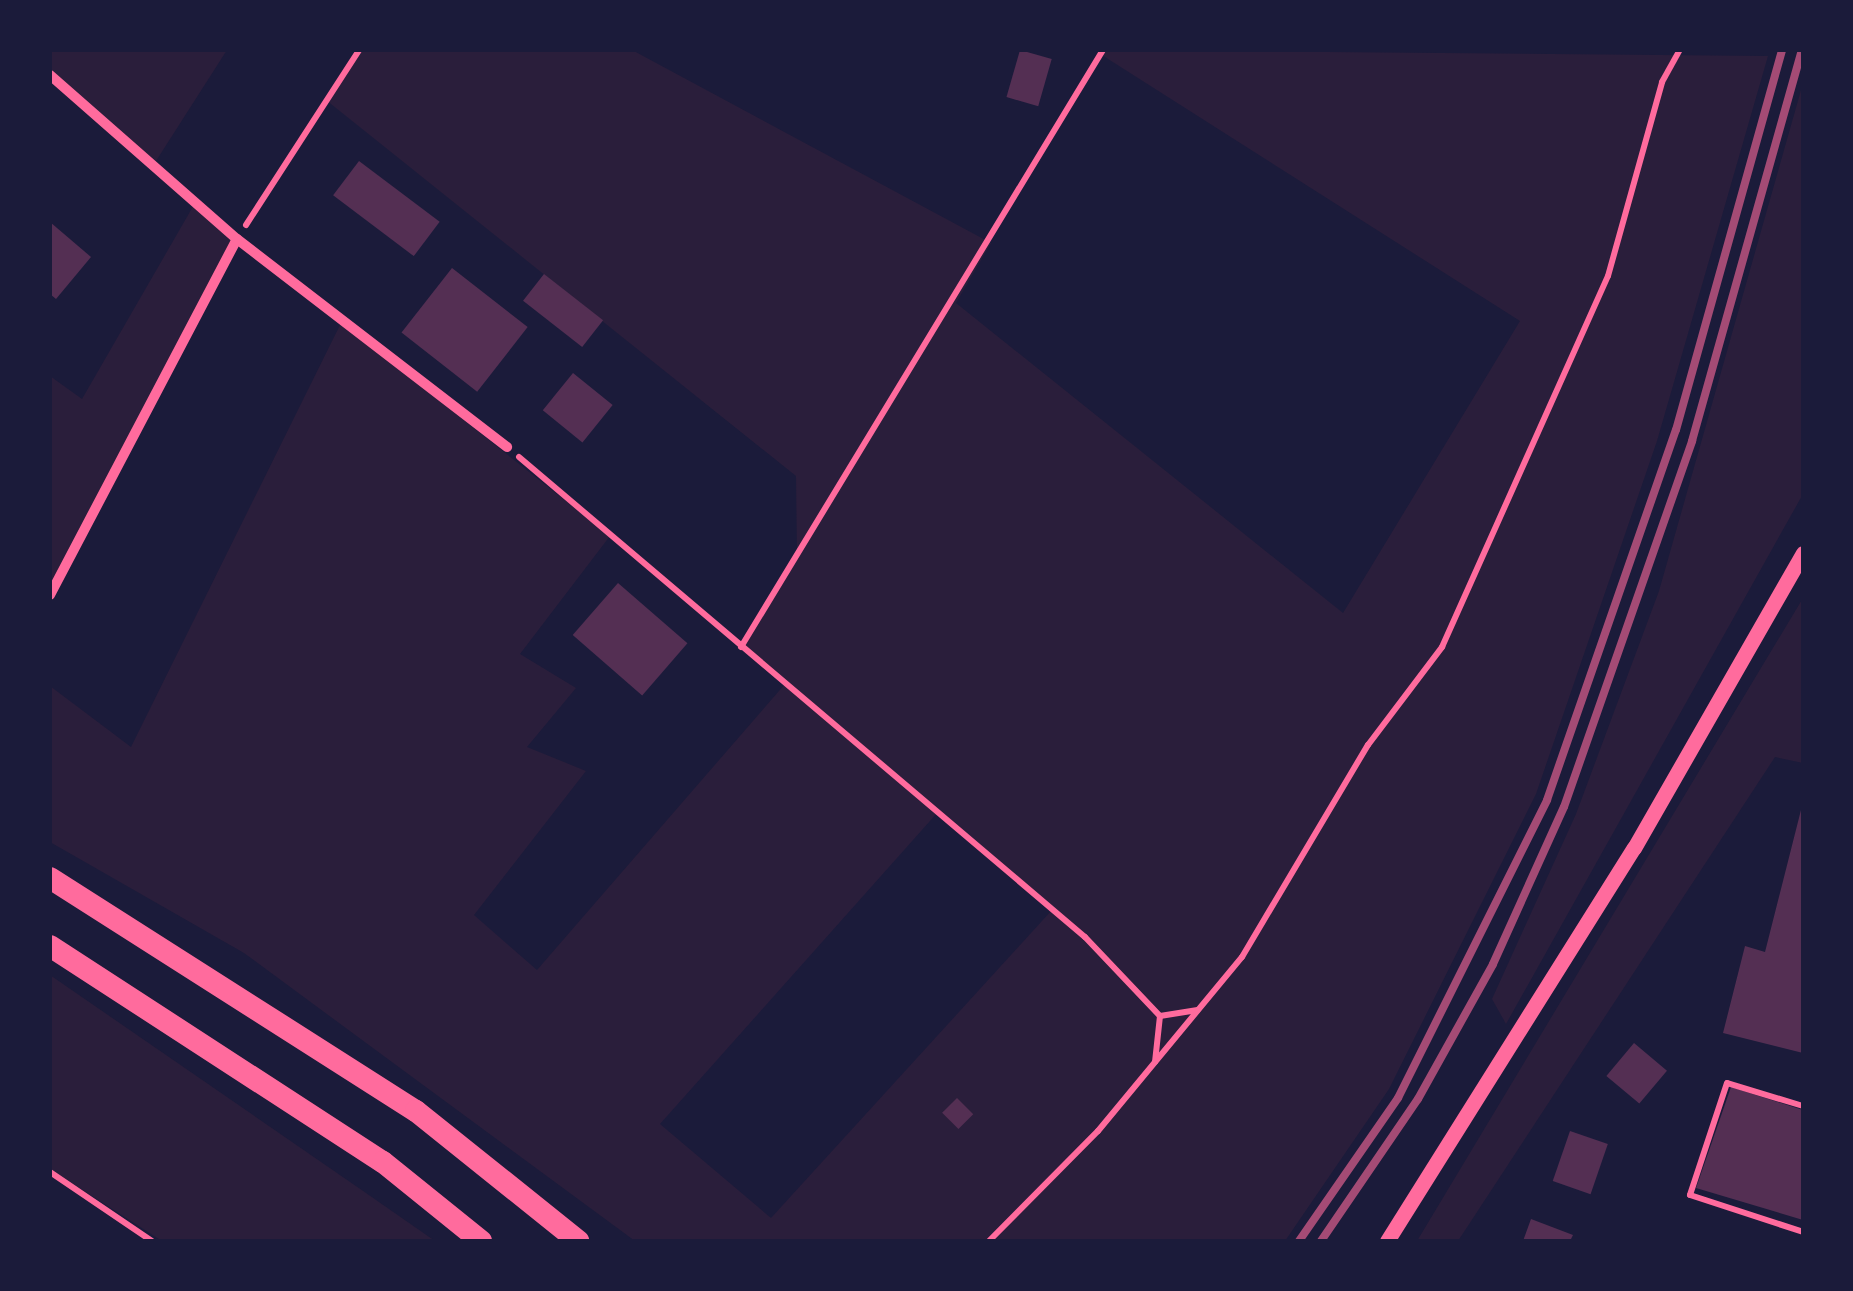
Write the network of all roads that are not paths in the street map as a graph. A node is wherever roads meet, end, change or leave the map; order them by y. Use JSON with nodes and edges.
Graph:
{"nodes":[{"id":1,"x":50,"y":74,"type":"edge"},
{"id":2,"x":237,"y":240,"type":"junction"},
{"id":3,"x":507,"y":446,"type":"road end"},
{"id":4,"x":1803,"y":554,"type":"edge"},
{"id":5,"x":50,"y":595,"type":"edge"},
{"id":6,"x":50,"y":878,"type":"edge"},
{"id":7,"x":50,"y":946,"type":"edge"},
{"id":8,"x":1803,"y":1106,"type":"edge"},
{"id":9,"x":1803,"y":1232,"type":"edge"},
{"id":10,"x":481,"y":1241,"type":"edge"},
{"id":11,"x":578,"y":1241,"type":"edge"},
{"id":12,"x":1387,"y":1241,"type":"edge"}],
"edges":[{"from":1,"to":2,"type":"street"},
{"from":2,"to":3,"type":"street"},
{"from":2,"to":5,"type":"street"},
{"from":4,"to":12,"type":"street"},
{"from":6,"to":11,"type":"highway"},
{"from":7,"to":10,"type":"highway"},
{"from":8,"to":9,"type":"lane"}]}
